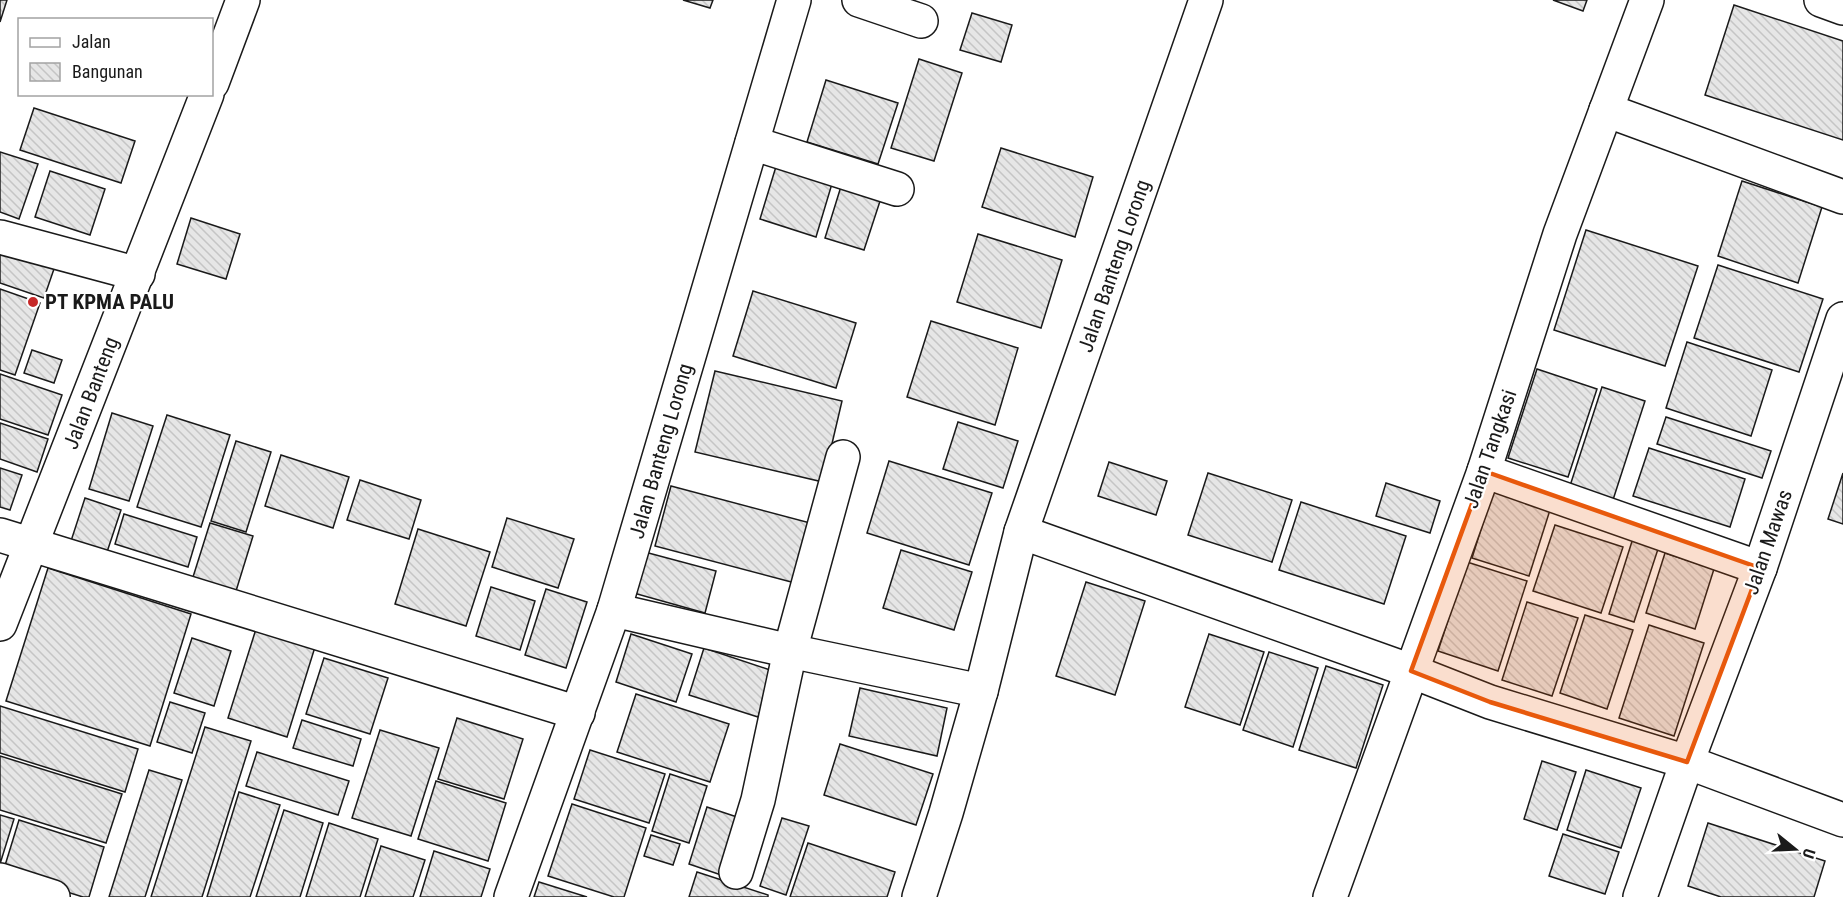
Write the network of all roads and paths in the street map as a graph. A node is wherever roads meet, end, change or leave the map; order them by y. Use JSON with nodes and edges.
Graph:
{"nodes":[{"id":1,"x":243,"y":0,"type":"edge"},
{"id":2,"x":794,"y":0,"type":"edge"},
{"id":3,"x":859,"y":0,"type":"edge"},
{"id":4,"x":1206,"y":0,"type":"edge"},
{"id":5,"x":1647,"y":0,"type":"edge"},
{"id":6,"x":1821,"y":0,"type":"edge"},
{"id":7,"x":1843,"y":8,"type":"edge"},
{"id":8,"x":921,"y":21,"type":"dead end"},
{"id":9,"x":213,"y":80,"type":"edge"},
{"id":10,"x":206,"y":96,"type":"edge"},
{"id":11,"x":1606,"y":110,"type":"junction"},
{"id":12,"x":752,"y":143,"type":"junction"},
{"id":13,"x":897,"y":189,"type":"dead end"},
{"id":14,"x":1843,"y":197,"type":"edge"},
{"id":15,"x":0,"y":237,"type":"edge"},
{"id":16,"x":138,"y":274,"type":"junction"},
{"id":17,"x":1843,"y":319,"type":"edge"},
{"id":18,"x":843,"y":457,"type":"dead end"},
{"id":19,"x":1484,"y":471,"type":"junction"},
{"id":20,"x":1021,"y":532,"type":"junction"},
{"id":21,"x":0,"y":535,"type":"edge"},
{"id":22,"x":32,"y":545,"type":"junction"},
{"id":23,"x":1760,"y":568,"type":"junction"},
{"id":24,"x":614,"y":610,"type":"junction"},
{"id":25,"x":0,"y":624,"type":"edge"},
{"id":26,"x":790,"y":651,"type":"junction"},
{"id":27,"x":1412,"y":671,"type":"junction"},
{"id":28,"x":981,"y":691,"type":"junction"},
{"id":29,"x":578,"y":713,"type":"junction"},
{"id":30,"x":1687,"y":762,"type":"junction"},
{"id":31,"x":1843,"y":820,"type":"edge"},
{"id":32,"x":736,"y":872,"type":"dead end"},
{"id":33,"x":0,"y":880,"type":"edge"},
{"id":34,"x":53,"y":897,"type":"edge"},
{"id":35,"x":511,"y":897,"type":"edge"},
{"id":36,"x":919,"y":897,"type":"edge"},
{"id":37,"x":1330,"y":897,"type":"edge"},
{"id":38,"x":1640,"y":897,"type":"edge"}],
"edges":[{"from":1,"to":9,"type":"street"},
{"from":2,"to":12,"type":"street","name":"Jalan Banteng Lorong"},
{"from":3,"to":8,"type":"street"},
{"from":4,"to":20,"type":"street","name":"Jalan Banteng Lorong"},
{"from":5,"to":11,"type":"street","name":"Jalan Tangkasi"},
{"from":6,"to":7,"type":"street"},
{"from":10,"to":16,"type":"street","name":"Jalan Banteng"},
{"from":11,"to":14,"type":"street"},
{"from":11,"to":19,"type":"street","name":"Jalan Tangkasi"},
{"from":12,"to":13,"type":"street"},
{"from":12,"to":24,"type":"street","name":"Jalan Banteng Lorong"},
{"from":15,"to":16,"type":"street"},
{"from":16,"to":22,"type":"street","name":"Jalan Banteng"},
{"from":17,"to":23,"type":"street","name":"Jalan Mawas"},
{"from":18,"to":26,"type":"street"},
{"from":19,"to":23,"type":"street"},
{"from":19,"to":27,"type":"street","name":"Jalan Tangkasi"},
{"from":20,"to":27,"type":"street"},
{"from":20,"to":28,"type":"street","name":"Jalan Banteng Lorong"},
{"from":21,"to":22,"type":"street"},
{"from":22,"to":25,"type":"street","name":"Jalan Banteng"},
{"from":22,"to":29,"type":"street"},
{"from":23,"to":30,"type":"street","name":"Jalan Mawas"},
{"from":24,"to":26,"type":"street"},
{"from":24,"to":29,"type":"street","name":"Jalan Banteng Lorong"},
{"from":26,"to":28,"type":"street"},
{"from":26,"to":32,"type":"street"},
{"from":27,"to":30,"type":"street"},
{"from":27,"to":37,"type":"street","name":"Jalan Tangkasi"},
{"from":28,"to":36,"type":"street","name":"Jalan Banteng Lorong"},
{"from":29,"to":35,"type":"street","name":"Jalan Banteng Lorong"},
{"from":30,"to":31,"type":"street"},
{"from":30,"to":38,"type":"street","name":"Jalan Mawas"},
{"from":33,"to":34,"type":"street"}]}
